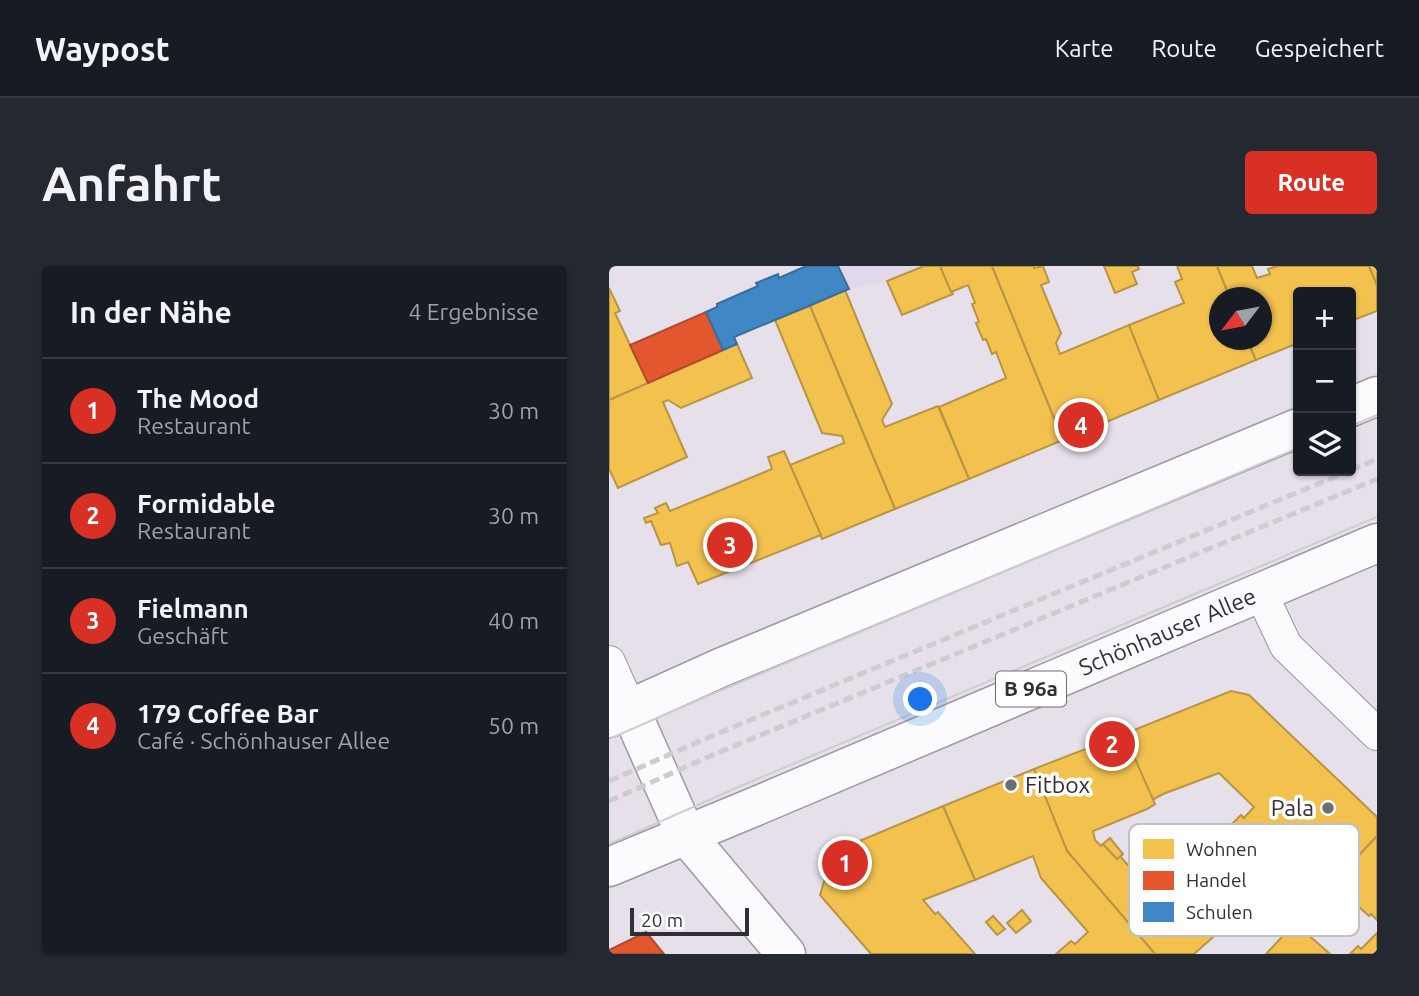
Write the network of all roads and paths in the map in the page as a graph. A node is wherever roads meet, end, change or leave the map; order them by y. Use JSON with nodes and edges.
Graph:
{"nodes":[{"id":1,"x":1377,"y":396,"type":"edge"},
{"id":2,"x":1356,"y":405,"type":"edge"},
{"id":3,"x":1293,"y":430,"type":"edge"},
{"id":4,"x":1377,"y":543,"type":"edge"},
{"id":5,"x":1260,"y":591,"type":"junction"},
{"id":6,"x":609,"y":662,"type":"edge"},
{"id":7,"x":619,"y":714,"type":"edge"},
{"id":8,"x":1377,"y":734,"type":"edge"},
{"id":9,"x":686,"y":835,"type":"junction"},
{"id":10,"x":609,"y":867,"type":"edge"},
{"id":11,"x":786,"y":954,"type":"edge"}],
"edges":[{"from":1,"to":2,"type":"main road"},
{"from":3,"to":7,"type":"main road"},
{"from":4,"to":5,"type":"main road","name":"Schönhauser Allee","number":"B 96a"},
{"from":5,"to":8,"type":"street"},
{"from":5,"to":9,"type":"main road","name":"Schönhauser Allee","number":"B 96a"},
{"from":6,"to":7,"type":"street"},
{"from":7,"to":9,"type":"main road"},
{"from":9,"to":10,"type":"main road","name":"Schönhauser Allee","number":"B 96a"},
{"from":9,"to":11,"type":"main road"}]}
